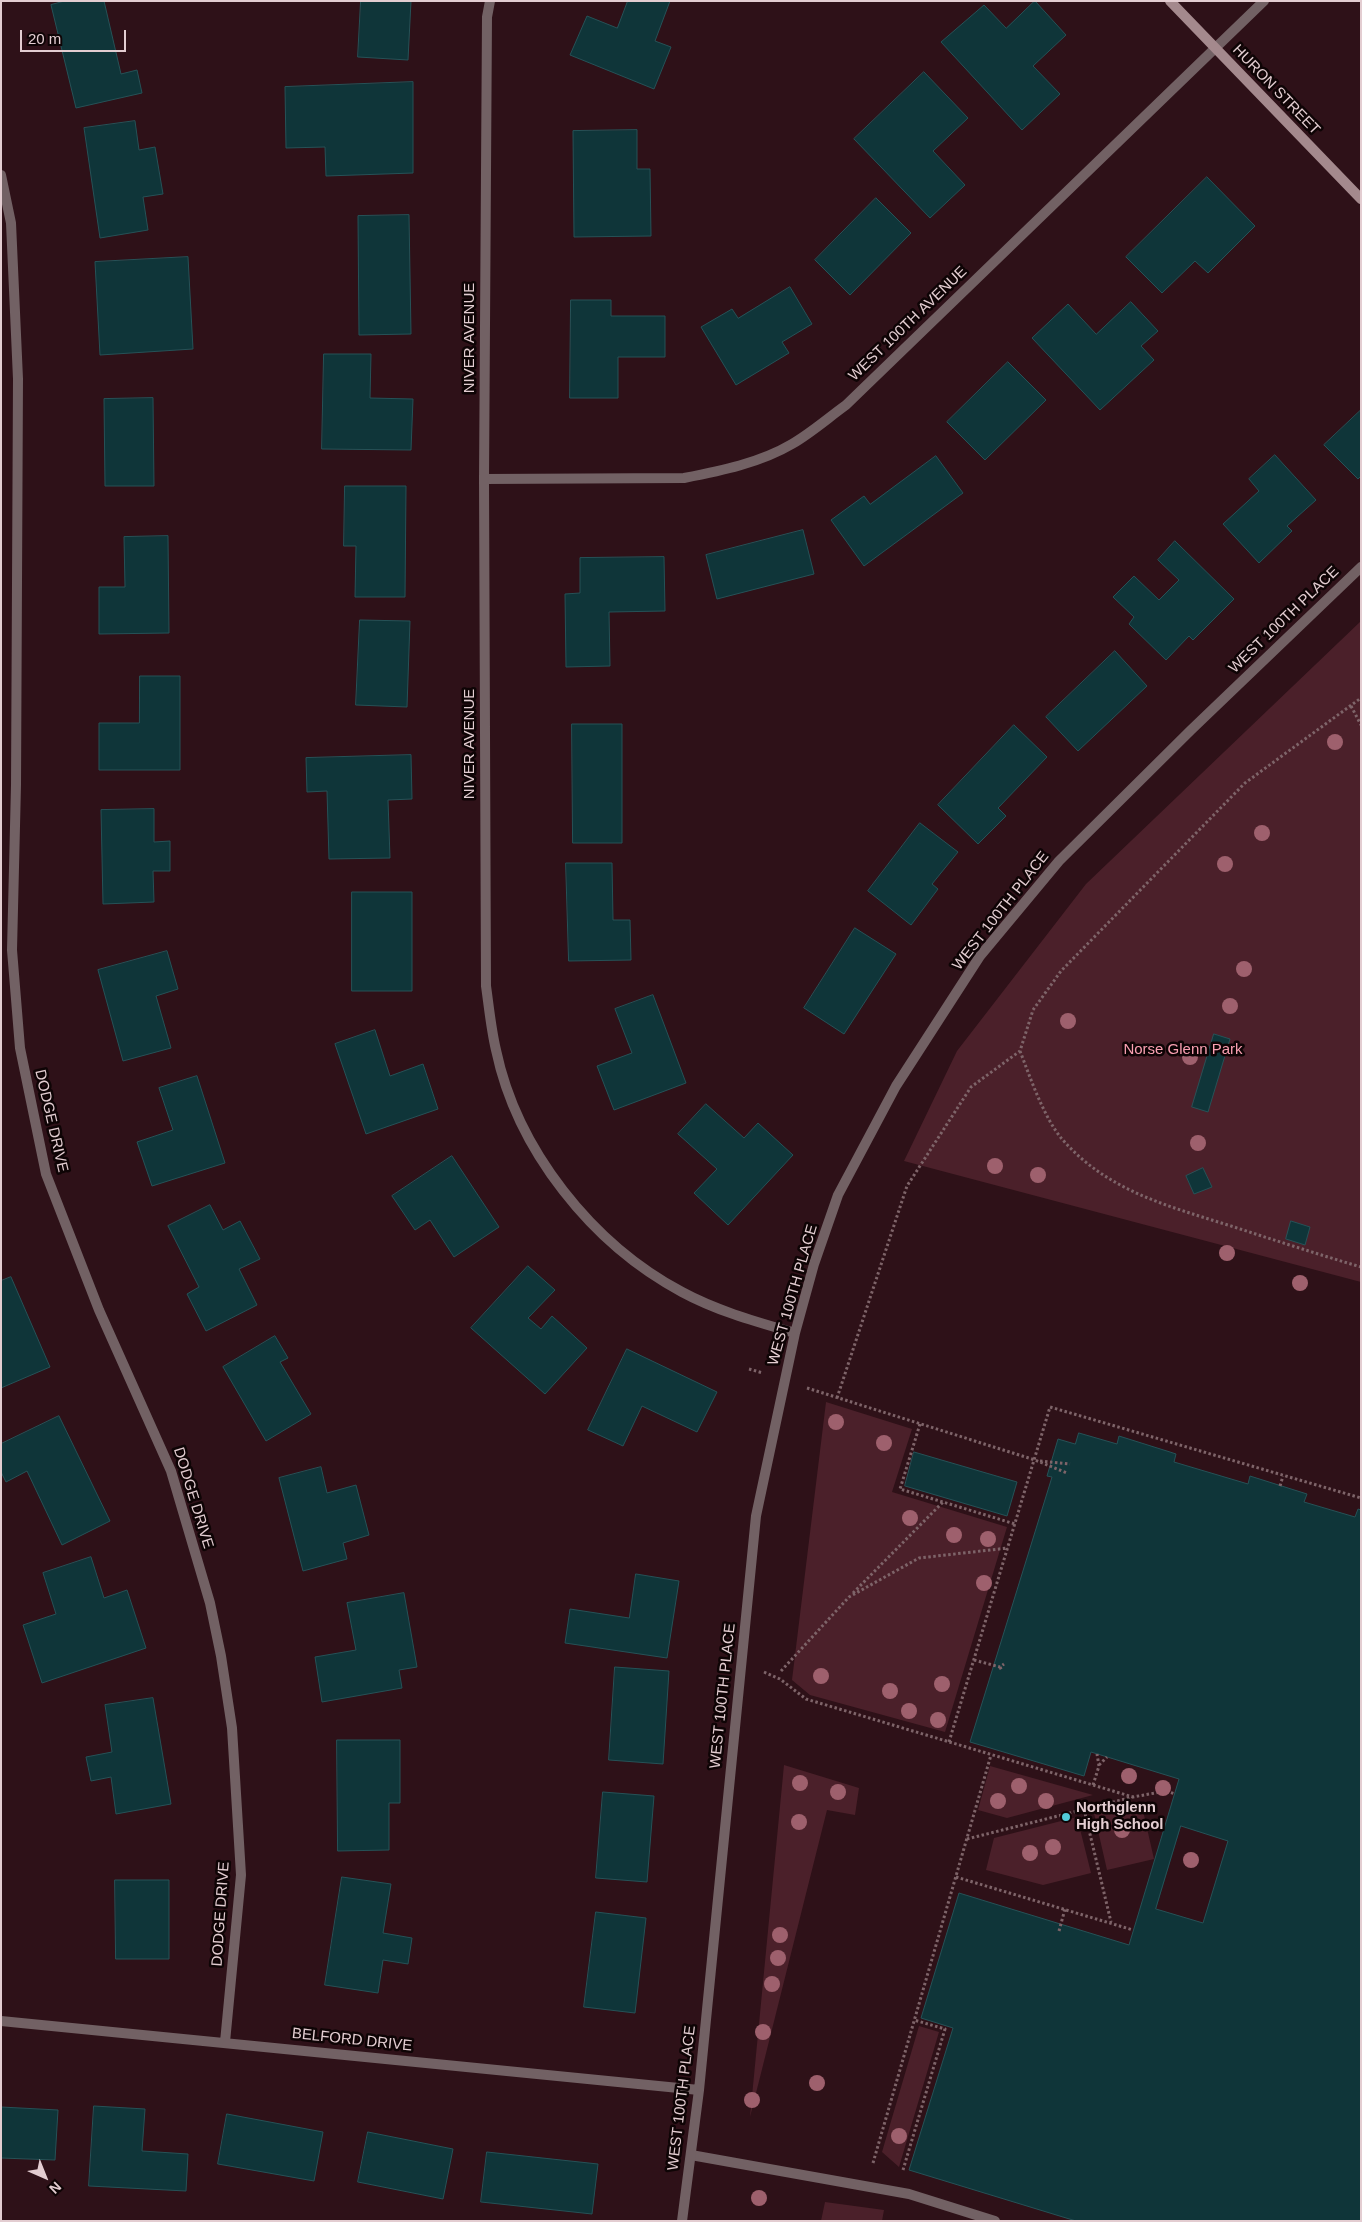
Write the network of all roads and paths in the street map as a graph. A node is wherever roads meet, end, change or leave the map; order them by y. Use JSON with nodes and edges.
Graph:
{"nodes":[{"id":1,"x":490,"y":1,"type":"edge"},
{"id":2,"x":1170,"y":1,"type":"edge"},
{"id":3,"x":1264,"y":1,"type":"edge"},
{"id":4,"x":1215,"y":48,"type":"junction"},
{"id":5,"x":1,"y":175,"type":"edge"},
{"id":6,"x":1361,"y":199,"type":"edge"},
{"id":7,"x":484,"y":479,"type":"junction"},
{"id":8,"x":1361,"y":567,"type":"edge"},
{"id":9,"x":1361,"y":698,"type":"edge"},
{"id":10,"x":1351,"y":706,"type":"junction"},
{"id":11,"x":1361,"y":725,"type":"edge"},
{"id":12,"x":1020,"y":1050,"type":"junction"},
{"id":13,"x":1361,"y":1268,"type":"edge"},
{"id":14,"x":795,"y":1333,"type":"junction"},
{"id":15,"x":749,"y":1369,"type":"dead end"},
{"id":16,"x":785,"y":1381,"type":"junction"},
{"id":17,"x":837,"y":1398,"type":"junction"},
{"id":18,"x":920,"y":1424,"type":"junction"},
{"id":19,"x":1035,"y":1460,"type":"junction"},
{"id":20,"x":1070,"y":1464,"type":"dead end"},
{"id":21,"x":1067,"y":1473,"type":"dead end"},
{"id":22,"x":1283,"y":1476,"type":"junction"},
{"id":23,"x":1280,"y":1486,"type":"dead end"},
{"id":24,"x":1361,"y":1498,"type":"edge"},
{"id":25,"x":943,"y":1502,"type":"junction"},
{"id":26,"x":1015,"y":1524,"type":"junction"},
{"id":27,"x":1008,"y":1548,"type":"junction"},
{"id":28,"x":849,"y":1597,"type":"junction"},
{"id":29,"x":974,"y":1660,"type":"junction"},
{"id":30,"x":1004,"y":1664,"type":"dead end"},
{"id":31,"x":1000,"y":1667,"type":"junction"},
{"id":32,"x":781,"y":1671,"type":"dead end"},
{"id":33,"x":1002,"y":1671,"type":"dead end"},
{"id":34,"x":780,"y":1679,"type":"dead end"},
{"id":35,"x":950,"y":1742,"type":"junction"},
{"id":36,"x":1097,"y":1754,"type":"dead end"},
{"id":37,"x":992,"y":1755,"type":"junction"},
{"id":38,"x":1107,"y":1757,"type":"dead end"},
{"id":39,"x":1099,"y":1766,"type":"junction"},
{"id":40,"x":1093,"y":1785,"type":"junction"},
{"id":41,"x":1175,"y":1794,"type":"dead end"},
{"id":42,"x":1133,"y":1797,"type":"junction"},
{"id":43,"x":1084,"y":1810,"type":"junction"},
{"id":44,"x":967,"y":1839,"type":"junction"},
{"id":45,"x":956,"y":1877,"type":"junction"},
{"id":46,"x":1065,"y":1909,"type":"junction"},
{"id":47,"x":1112,"y":1923,"type":"junction"},
{"id":48,"x":1133,"y":1930,"type":"dead end"},
{"id":49,"x":1059,"y":1931,"type":"dead end"},
{"id":50,"x":914,"y":2020,"type":"junction"},
{"id":51,"x":1,"y":2021,"type":"edge"},
{"id":52,"x":944,"y":2033,"type":"junction"},
{"id":53,"x":951,"y":2035,"type":"dead end"},
{"id":54,"x":225,"y":2042,"type":"junction"},
{"id":55,"x":699,"y":2090,"type":"junction"},
{"id":56,"x":691,"y":2155,"type":"junction"},
{"id":57,"x":872,"y":2166,"type":"dead end"},
{"id":58,"x":901,"y":2175,"type":"dead end"},
{"id":59,"x":682,"y":2221,"type":"edge"},
{"id":60,"x":995,"y":2221,"type":"edge"}],
"edges":[{"from":1,"to":7,"type":"street","name":"NIVER AVENUE"},
{"from":2,"to":4,"type":"main road","name":"HURON STREET"},
{"from":3,"to":4,"type":"street","name":"WEST 100TH AVENUE"},
{"from":4,"to":6,"type":"main road","name":"HURON STREET"},
{"from":4,"to":7,"type":"street","name":"WEST 100TH AVENUE"},
{"from":5,"to":54,"type":"street","name":"DODGE DRIVE"},
{"from":7,"to":14,"type":"street","name":"NIVER AVENUE"},
{"from":8,"to":14,"type":"street","name":"WEST 100TH PLACE"},
{"from":9,"to":10,"type":"path"},
{"from":10,"to":11,"type":"path"},
{"from":10,"to":12,"type":"path"},
{"from":12,"to":13,"type":"path"},
{"from":12,"to":17,"type":"path"},
{"from":14,"to":16,"type":"street","name":"WEST 100TH PLACE"},
{"from":15,"to":16,"type":"path"},
{"from":16,"to":17,"type":"path"},
{"from":16,"to":55,"type":"street","name":"WEST 100TH PLACE"},
{"from":17,"to":18,"type":"path"},
{"from":18,"to":19,"type":"path"},
{"from":18,"to":25,"type":"path"},
{"from":19,"to":20,"type":"path"},
{"from":19,"to":21,"type":"path"},
{"from":19,"to":22,"type":"path"},
{"from":19,"to":26,"type":"path"},
{"from":22,"to":23,"type":"path"},
{"from":22,"to":24,"type":"path"},
{"from":25,"to":26,"type":"path"},
{"from":25,"to":28,"type":"path"},
{"from":26,"to":27,"type":"path"},
{"from":27,"to":28,"type":"path"},
{"from":27,"to":29,"type":"path"},
{"from":28,"to":32,"type":"path"},
{"from":29,"to":31,"type":"path"},
{"from":29,"to":35,"type":"path"},
{"from":30,"to":31,"type":"path"},
{"from":31,"to":33,"type":"path"},
{"from":34,"to":35,"type":"path"},
{"from":35,"to":37,"type":"path"},
{"from":36,"to":39,"type":"path"},
{"from":37,"to":40,"type":"path"},
{"from":37,"to":44,"type":"path"},
{"from":38,"to":39,"type":"path"},
{"from":39,"to":40,"type":"path"},
{"from":40,"to":42,"type":"path"},
{"from":41,"to":42,"type":"path"},
{"from":42,"to":43,"type":"path"},
{"from":43,"to":44,"type":"path"},
{"from":43,"to":47,"type":"path"},
{"from":44,"to":45,"type":"path"},
{"from":45,"to":46,"type":"path"},
{"from":45,"to":50,"type":"path"},
{"from":46,"to":47,"type":"path"},
{"from":46,"to":49,"type":"path"},
{"from":47,"to":48,"type":"path"},
{"from":50,"to":52,"type":"path"},
{"from":50,"to":57,"type":"path"},
{"from":51,"to":54,"type":"street","name":"BELFORD DRIVE"},
{"from":52,"to":53,"type":"path"},
{"from":52,"to":58,"type":"path"},
{"from":54,"to":55,"type":"street","name":"BELFORD DRIVE"},
{"from":55,"to":56,"type":"street","name":"WEST 100TH PLACE"},
{"from":56,"to":59,"type":"street","name":"WEST 100TH PLACE"},
{"from":56,"to":60,"type":"street"}]}
